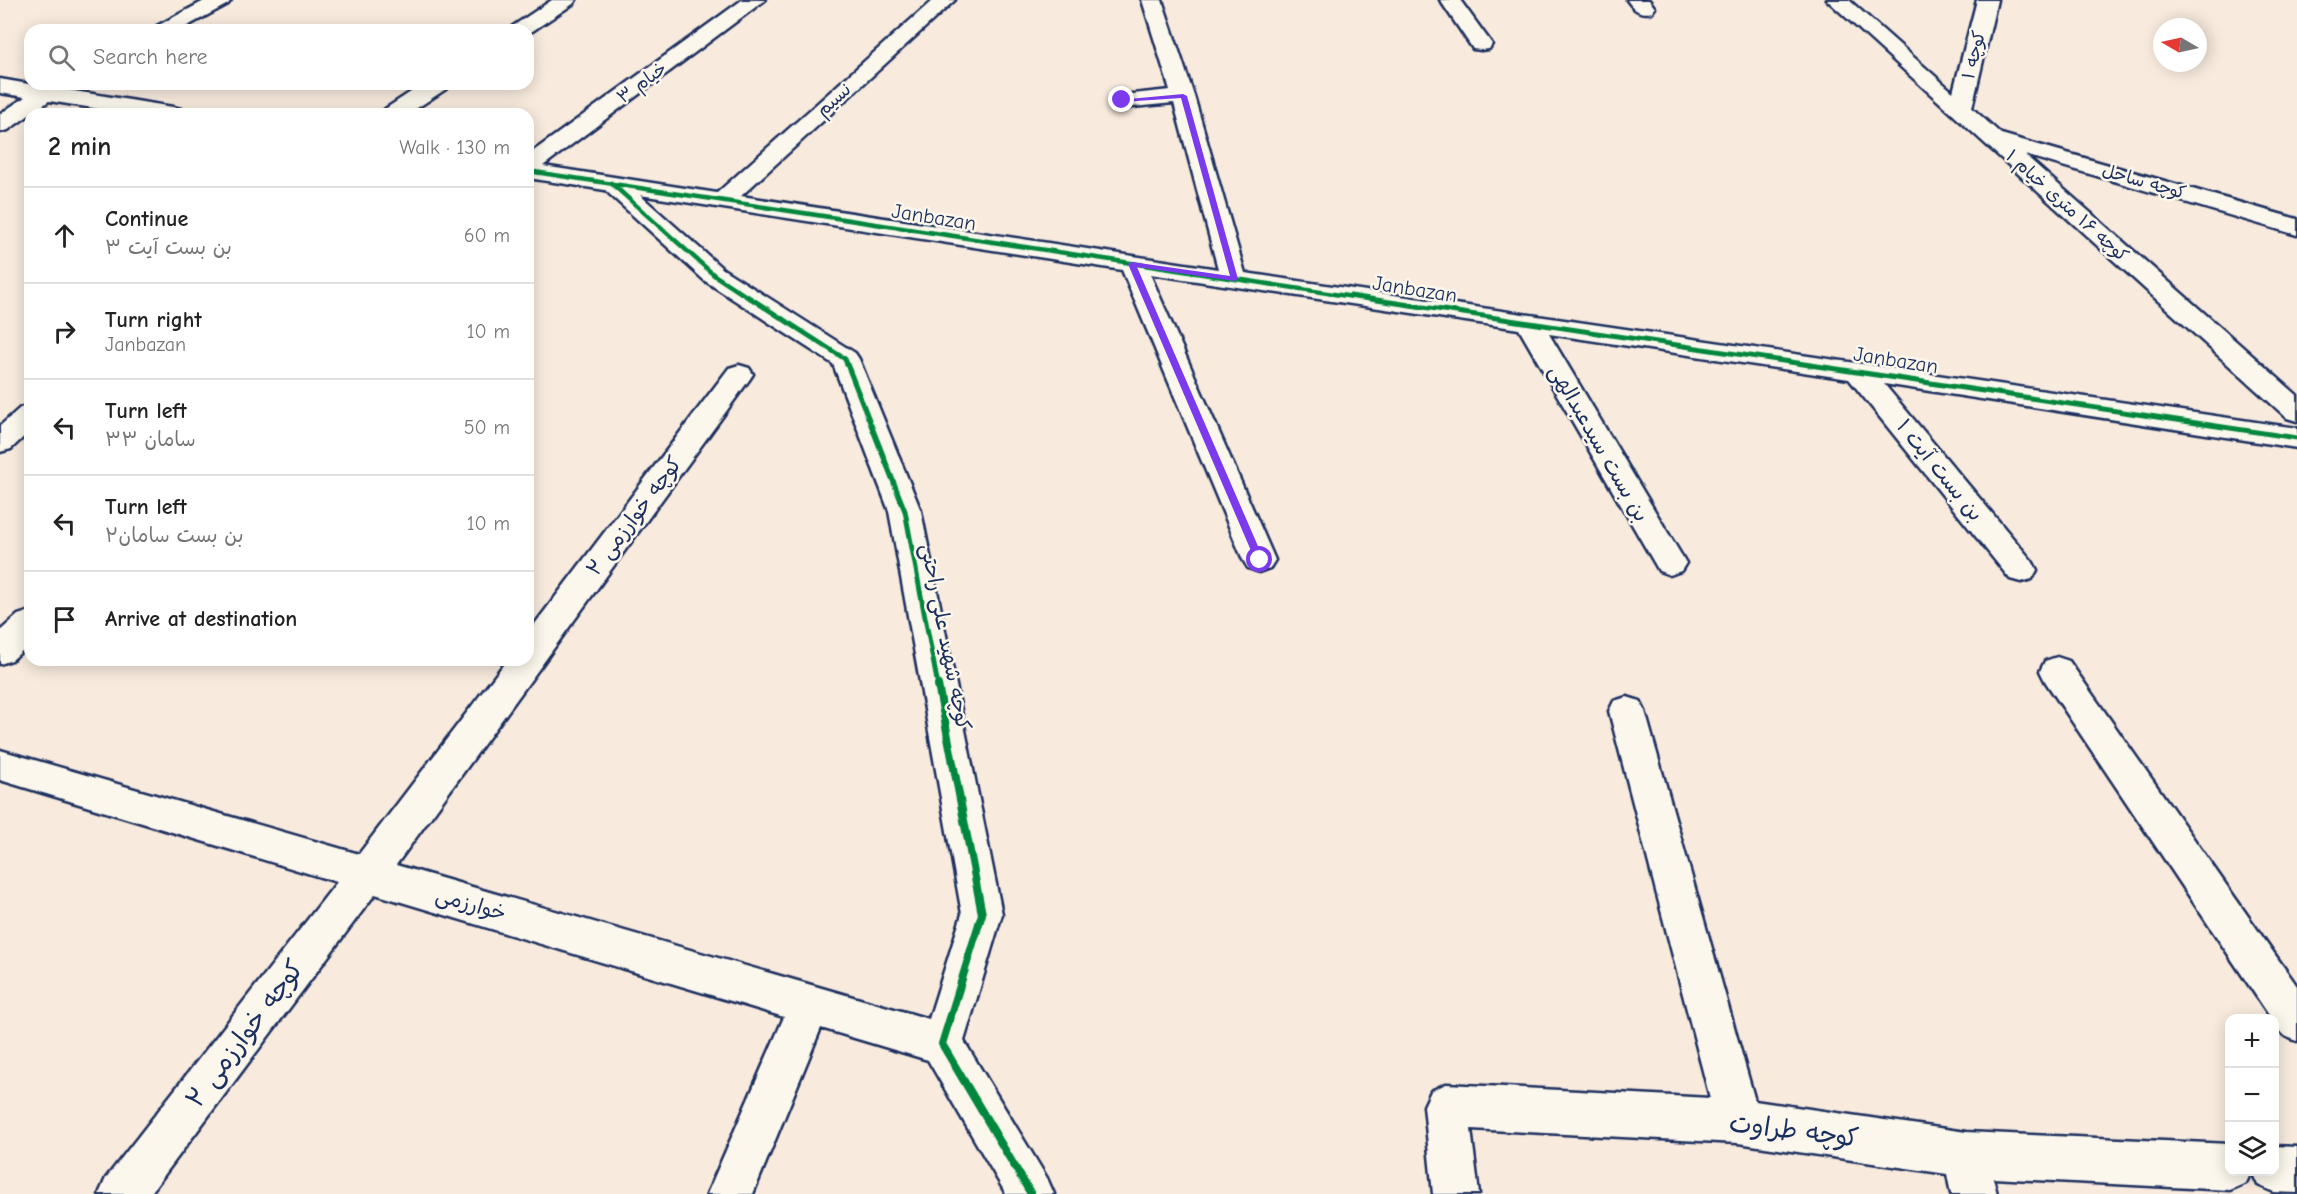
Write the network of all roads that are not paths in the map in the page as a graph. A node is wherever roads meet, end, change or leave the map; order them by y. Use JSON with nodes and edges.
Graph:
{"nodes":[{"id":1,"x":221,"y":0,"type":"edge"},
{"id":2,"x":566,"y":0,"type":"edge"},
{"id":3,"x":755,"y":0,"type":"edge"},
{"id":4,"x":945,"y":0,"type":"edge"},
{"id":5,"x":1152,"y":0,"type":"edge"},
{"id":6,"x":1450,"y":0,"type":"edge"},
{"id":7,"x":1836,"y":0,"type":"edge"},
{"id":8,"x":1987,"y":0,"type":"edge"},
{"id":9,"x":175,"y":24,"type":"edge"},
{"id":10,"x":529,"y":24,"type":"edge"},
{"id":11,"x":1481,"y":44,"type":"dead end"},
{"id":12,"x":0,"y":86,"type":"edge"},
{"id":13,"x":24,"y":87,"type":"edge"},
{"id":14,"x":48,"y":90,"type":"edge"},
{"id":15,"x":60,"y":90,"type":"edge"},
{"id":16,"x":429,"y":90,"type":"edge"},
{"id":17,"x":1183,"y":96,"type":"junction"},
{"id":18,"x":1122,"y":100,"type":"dead end"},
{"id":19,"x":145,"y":108,"type":"edge"},
{"id":20,"x":402,"y":108,"type":"edge"},
{"id":21,"x":1960,"y":111,"type":"junction"},
{"id":22,"x":0,"y":125,"type":"edge"},
{"id":23,"x":1990,"y":138,"type":"junction"},
{"id":24,"x":534,"y":162,"type":"edge"},
{"id":25,"x":534,"y":172,"type":"edge"},
{"id":26,"x":611,"y":183,"type":"junction"},
{"id":27,"x":723,"y":200,"type":"junction"},
{"id":28,"x":2297,"y":227,"type":"edge"},
{"id":29,"x":1132,"y":264,"type":"junction"},
{"id":30,"x":1234,"y":279,"type":"junction"},
{"id":31,"x":1528,"y":322,"type":"junction"},
{"id":32,"x":1858,"y":371,"type":"junction"},
{"id":33,"x":739,"y":374,"type":"dead end"},
{"id":34,"x":24,"y":420,"type":"edge"},
{"id":35,"x":2297,"y":431,"type":"edge"},
{"id":36,"x":0,"y":442,"type":"edge"},
{"id":37,"x":1260,"y":560,"type":"dead end"},
{"id":38,"x":1670,"y":563,"type":"dead end"},
{"id":39,"x":2021,"y":570,"type":"dead end"},
{"id":40,"x":24,"y":629,"type":"edge"},
{"id":41,"x":534,"y":650,"type":"edge"},
{"id":42,"x":0,"y":651,"type":"edge"},
{"id":43,"x":522,"y":666,"type":"edge"},
{"id":44,"x":2057,"y":672,"type":"dead end"},
{"id":45,"x":1628,"y":711,"type":"dead end"},
{"id":46,"x":0,"y":765,"type":"edge"},
{"id":47,"x":367,"y":874,"type":"junction"},
{"id":48,"x":810,"y":1004,"type":"junction"},
{"id":49,"x":2297,"y":1022,"type":"edge"},
{"id":50,"x":942,"y":1044,"type":"junction"},
{"id":51,"x":1738,"y":1122,"type":"junction"},
{"id":52,"x":2225,"y":1167,"type":"edge"},
{"id":53,"x":2279,"y":1169,"type":"edge"},
{"id":54,"x":2297,"y":1170,"type":"edge"},
{"id":55,"x":1970,"y":1174,"type":"edge"},
{"id":56,"x":122,"y":1194,"type":"edge"},
{"id":57,"x":730,"y":1194,"type":"edge"},
{"id":58,"x":1031,"y":1194,"type":"edge"},
{"id":59,"x":1456,"y":1194,"type":"edge"}],
"edges":[{"from":1,"to":9,"type":"street"},
{"from":2,"to":10,"type":"street"},
{"from":3,"to":24,"type":"street","name":"۳ خیام"},
{"from":4,"to":27,"type":"street","name":"نسیم"},
{"from":5,"to":17,"type":"street"},
{"from":6,"to":11,"type":"street"},
{"from":7,"to":21,"type":"street","name":"۱ کوچه ۱۶ متری خیام"},
{"from":8,"to":21,"type":"street","name":"کوچه ۱"},
{"from":12,"to":13,"type":"street"},
{"from":14,"to":22,"type":"street"},
{"from":15,"to":19,"type":"street"},
{"from":16,"to":20,"type":"street"},
{"from":17,"to":18,"type":"street"},
{"from":17,"to":30,"type":"street"},
{"from":21,"to":23,"type":"street","name":"۱ کوچه ۱۶ متری خیام"},
{"from":23,"to":28,"type":"street","name":"کوچه ساحل"},
{"from":23,"to":35,"type":"street","name":"۱ کوچه ۱۶ متری خیام"},
{"from":25,"to":26,"type":"street","name":"Janbazan"},
{"from":26,"to":27,"type":"street","name":"Janbazan"},
{"from":26,"to":50,"type":"street","name":"کوچه شهید علی راحتی"},
{"from":27,"to":29,"type":"street","name":"Janbazan"},
{"from":29,"to":30,"type":"street","name":"Janbazan"},
{"from":29,"to":37,"type":"street"},
{"from":30,"to":31,"type":"street","name":"Janbazan"},
{"from":31,"to":32,"type":"street","name":"Janbazan"},
{"from":31,"to":38,"type":"street","name":"بن بست سیدعبدالهی"},
{"from":32,"to":35,"type":"street","name":"Janbazan"},
{"from":32,"to":39,"type":"street","name":"۱ بن بست آیت"},
{"from":33,"to":41,"type":"street","name":"کوچه خوارزمی ۲"},
{"from":34,"to":36,"type":"street"},
{"from":40,"to":42,"type":"street"},
{"from":43,"to":47,"type":"street","name":"کوچه خوارزمی ۲"},
{"from":44,"to":49,"type":"street"},
{"from":45,"to":51,"type":"street"},
{"from":46,"to":47,"type":"street","name":"خوارزمی"},
{"from":47,"to":48,"type":"street","name":"خوارزمی"},
{"from":47,"to":56,"type":"street","name":"۲ کوچه خوارزمی"},
{"from":48,"to":50,"type":"street","name":"خوارزمی"},
{"from":48,"to":57,"type":"street"},
{"from":50,"to":58,"type":"street"},
{"from":51,"to":55,"type":"street","name":"کوچه طراوت"},
{"from":51,"to":59,"type":"street","name":"کوچه طراوت"},
{"from":52,"to":55,"type":"street","name":"کوچه طراوت"},
{"from":53,"to":54,"type":"street"}]}
